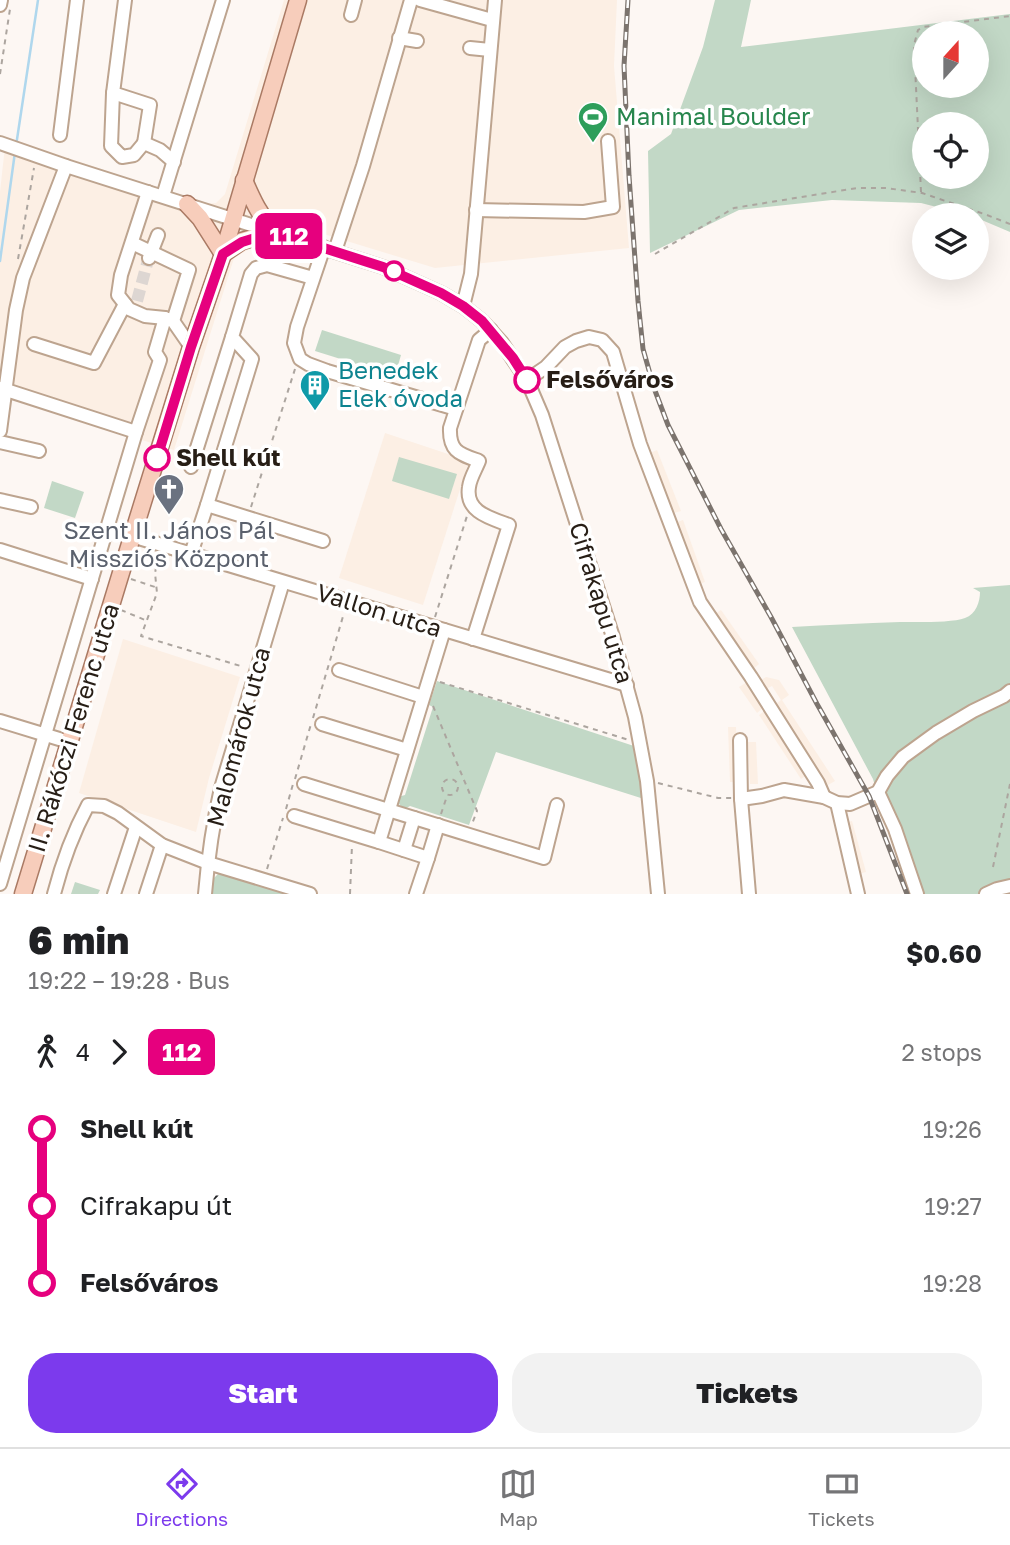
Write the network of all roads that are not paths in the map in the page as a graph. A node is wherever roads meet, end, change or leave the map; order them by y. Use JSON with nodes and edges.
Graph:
{"nodes":[{"id":1,"x":77,"y":0,"type":"edge"},
{"id":2,"x":125,"y":0,"type":"edge"},
{"id":3,"x":223,"y":0,"type":"edge"},
{"id":4,"x":298,"y":0,"type":"edge"},
{"id":5,"x":355,"y":0,"type":"edge"},
{"id":6,"x":420,"y":0,"type":"edge"},
{"id":7,"x":495,"y":0,"type":"edge"},
{"id":8,"x":351,"y":15,"type":"dead end"},
{"id":9,"x":492,"y":20,"type":"junction"},
{"id":10,"x":400,"y":38,"type":"junction"},
{"id":11,"x":417,"y":41,"type":"dead end"},
{"id":12,"x":470,"y":48,"type":"dead end"},
{"id":13,"x":490,"y":50,"type":"junction"},
{"id":14,"x":113,"y":93,"type":"junction"},
{"id":15,"x":60,"y":135,"type":"dead end"},
{"id":16,"x":608,"y":141,"type":"dead end"},
{"id":17,"x":144,"y":143,"type":"junction"},
{"id":18,"x":3,"y":144,"type":"edge"},
{"id":19,"x":174,"y":162,"type":"junction"},
{"id":20,"x":66,"y":166,"type":"junction"},
{"id":21,"x":244,"y":180,"type":"junction"},
{"id":22,"x":148,"y":191,"type":"junction"},
{"id":23,"x":163,"y":196,"type":"junction"},
{"id":24,"x":187,"y":204,"type":"junction"},
{"id":25,"x":476,"y":210,"type":"junction"},
{"id":26,"x":233,"y":219,"type":"junction"},
{"id":27,"x":274,"y":232,"type":"junction"},
{"id":28,"x":158,"y":235,"type":"dead end"},
{"id":29,"x":131,"y":243,"type":"junction"},
{"id":30,"x":330,"y":249,"type":"junction"},
{"id":31,"x":223,"y":254,"type":"junction"},
{"id":32,"x":150,"y":256,"type":"junction"},
{"id":33,"x":313,"y":278,"type":"junction"},
{"id":34,"x":131,"y":303,"type":"junction"},
{"id":35,"x":463,"y":306,"type":"junction"},
{"id":36,"x":169,"y":319,"type":"junction"},
{"id":37,"x":491,"y":330,"type":"junction"},
{"id":38,"x":232,"y":337,"type":"junction"},
{"id":39,"x":34,"y":344,"type":"dead end"},
{"id":40,"x":191,"y":347,"type":"junction"},
{"id":41,"x":527,"y":380,"type":"junction"},
{"id":42,"x":3,"y":389,"type":"edge"},
{"id":43,"x":456,"y":409,"type":"junction"},
{"id":44,"x":0,"y":430,"type":"edge"},
{"id":45,"x":136,"y":432,"type":"junction"},
{"id":46,"x":0,"y":442,"type":"edge"},
{"id":47,"x":39,"y":451,"type":"dead end"},
{"id":48,"x":191,"y":467,"type":"dead end"},
{"id":49,"x":0,"y":500,"type":"edge"},
{"id":50,"x":207,"y":505,"type":"junction"},
{"id":51,"x":31,"y":507,"type":"dead end"},
{"id":52,"x":132,"y":536,"type":"junction"},
{"id":53,"x":323,"y":541,"type":"dead end"},
{"id":54,"x":0,"y":550,"type":"edge"},
{"id":55,"x":191,"y":554,"type":"junction"},
{"id":56,"x":92,"y":579,"type":"junction"},
{"id":57,"x":283,"y":582,"type":"junction"},
{"id":58,"x":438,"y":628,"type":"junction"},
{"id":59,"x":473,"y":639,"type":"junction"},
{"id":60,"x":339,"y":670,"type":"dead end"},
{"id":61,"x":627,"y":685,"type":"junction"},
{"id":62,"x":423,"y":696,"type":"junction"},
{"id":63,"x":1008,"y":697,"type":"edge"},
{"id":64,"x":0,"y":721,"type":"edge"},
{"id":65,"x":322,"y":724,"type":"dead end"},
{"id":66,"x":46,"y":735,"type":"junction"},
{"id":67,"x":740,"y":740,"type":"dead end"},
{"id":68,"x":69,"y":742,"type":"junction"},
{"id":69,"x":407,"y":750,"type":"junction"},
{"id":70,"x":304,"y":784,"type":"dead end"},
{"id":71,"x":878,"y":792,"type":"junction"},
{"id":72,"x":824,"y":797,"type":"junction"},
{"id":73,"x":741,"y":799,"type":"junction"},
{"id":74,"x":837,"y":803,"type":"junction"},
{"id":75,"x":557,"y":805,"type":"dead end"},
{"id":76,"x":388,"y":810,"type":"junction"},
{"id":77,"x":294,"y":816,"type":"dead end"},
{"id":78,"x":414,"y":818,"type":"junction"},
{"id":79,"x":438,"y":825,"type":"junction"},
{"id":80,"x":136,"y":827,"type":"junction"},
{"id":81,"x":379,"y":842,"type":"junction"},
{"id":82,"x":162,"y":845,"type":"junction"},
{"id":83,"x":404,"y":850,"type":"junction"},
{"id":84,"x":428,"y":858,"type":"junction"},
{"id":85,"x":208,"y":863,"type":"junction"},
{"id":86,"x":0,"y":884,"type":"edge"},
{"id":87,"x":1010,"y":886,"type":"edge"},
{"id":88,"x":23,"y":894,"type":"edge"},
{"id":89,"x":54,"y":894,"type":"edge"},
{"id":90,"x":114,"y":894,"type":"edge"},
{"id":91,"x":146,"y":894,"type":"edge"},
{"id":92,"x":205,"y":894,"type":"edge"},
{"id":93,"x":310,"y":894,"type":"edge"},
{"id":94,"x":416,"y":894,"type":"edge"},
{"id":95,"x":657,"y":894,"type":"edge"},
{"id":96,"x":749,"y":894,"type":"edge"},
{"id":97,"x":858,"y":894,"type":"edge"},
{"id":98,"x":916,"y":894,"type":"edge"},
{"id":99,"x":986,"y":894,"type":"edge"}],
"edges":[{"from":1,"to":15,"type":"street"},
{"from":2,"to":14,"type":"street"},
{"from":3,"to":19,"type":"street"},
{"from":4,"to":21,"type":"main road","name":"II. Rákóczi Ferenc utca"},
{"from":5,"to":8,"type":"street"},
{"from":6,"to":9,"type":"street"},
{"from":6,"to":10,"type":"street"},
{"from":7,"to":9,"type":"street"},
{"from":9,"to":13,"type":"street"},
{"from":10,"to":11,"type":"street"},
{"from":10,"to":30,"type":"street"},
{"from":12,"to":13,"type":"street"},
{"from":13,"to":25,"type":"street"},
{"from":14,"to":17,"type":"street"},
{"from":14,"to":17,"type":"street"},
{"from":16,"to":25,"type":"street"},
{"from":17,"to":19,"type":"street"},
{"from":18,"to":20,"type":"street","name":"Cifrakapu utca"},
{"from":19,"to":23,"type":"street"},
{"from":20,"to":22,"type":"street","name":"Cifrakapu utca"},
{"from":20,"to":42,"type":"street"},
{"from":21,"to":26,"type":"main road","name":"II. Rákóczi Ferenc utca"},
{"from":21,"to":27,"type":"main road"},
{"from":22,"to":23,"type":"street","name":"Cifrakapu utca"},
{"from":22,"to":29,"type":"street"},
{"from":23,"to":24,"type":"street","name":"Cifrakapu utca"},
{"from":24,"to":26,"type":"street","name":"Cifrakapu utca"},
{"from":24,"to":31,"type":"main road"},
{"from":25,"to":35,"type":"street"},
{"from":26,"to":27,"type":"street","name":"Cifrakapu utca"},
{"from":26,"to":31,"type":"main road","name":"II. Rákóczi Ferenc utca"},
{"from":27,"to":30,"type":"street","name":"Cifrakapu utca"},
{"from":27,"to":31,"type":"main road"},
{"from":28,"to":32,"type":"street"},
{"from":29,"to":32,"type":"street"},
{"from":29,"to":34,"type":"street"},
{"from":30,"to":33,"type":"street"},
{"from":30,"to":35,"type":"street","name":"Cifrakapu utca"},
{"from":31,"to":40,"type":"main road","name":"II. Rákóczi Ferenc utca"},
{"from":32,"to":36,"type":"street"},
{"from":33,"to":38,"type":"street"},
{"from":33,"to":43,"type":"street"},
{"from":34,"to":36,"type":"street"},
{"from":34,"to":39,"type":"street"},
{"from":35,"to":37,"type":"street","name":"Cifrakapu utca"},
{"from":36,"to":40,"type":"street"},
{"from":36,"to":45,"type":"street"},
{"from":37,"to":41,"type":"street","name":"Cifrakapu utca"},
{"from":37,"to":43,"type":"street"},
{"from":38,"to":48,"type":"street"},
{"from":38,"to":50,"type":"street"},
{"from":40,"to":52,"type":"main road","name":"II. Rákóczi Ferenc utca"},
{"from":41,"to":61,"type":"street","name":"Cifrakapu utca"},
{"from":41,"to":72,"type":"street"},
{"from":42,"to":44,"type":"street"},
{"from":42,"to":45,"type":"street"},
{"from":43,"to":59,"type":"street"},
{"from":45,"to":56,"type":"street"},
{"from":46,"to":47,"type":"street"},
{"from":49,"to":51,"type":"street"},
{"from":50,"to":53,"type":"street"},
{"from":50,"to":55,"type":"street"},
{"from":52,"to":55,"type":"street","name":"Vallon utca"},
{"from":52,"to":68,"type":"main road","name":"II. Rákóczi Ferenc utca"},
{"from":54,"to":56,"type":"street"},
{"from":55,"to":57,"type":"street","name":"Vallon utca"},
{"from":56,"to":66,"type":"street"},
{"from":57,"to":58,"type":"street","name":"Vallon utca"},
{"from":57,"to":85,"type":"street","name":"Malomárok utca"},
{"from":58,"to":59,"type":"street","name":"Vallon utca"},
{"from":58,"to":62,"type":"street"},
{"from":59,"to":61,"type":"street","name":"Vallon utca"},
{"from":60,"to":62,"type":"street"},
{"from":61,"to":95,"type":"street","name":"Cifrakapu utca"},
{"from":62,"to":69,"type":"street"},
{"from":63,"to":71,"type":"street"},
{"from":64,"to":66,"type":"street"},
{"from":65,"to":69,"type":"street"},
{"from":66,"to":68,"type":"street"},
{"from":66,"to":86,"type":"street"},
{"from":67,"to":73,"type":"street"},
{"from":68,"to":88,"type":"main road","name":"II. Rákóczi Ferenc utca"},
{"from":69,"to":76,"type":"street"},
{"from":70,"to":76,"type":"street"},
{"from":71,"to":74,"type":"street"},
{"from":71,"to":98,"type":"street"},
{"from":72,"to":73,"type":"street"},
{"from":72,"to":74,"type":"street"},
{"from":73,"to":96,"type":"street"},
{"from":74,"to":97,"type":"street"},
{"from":75,"to":79,"type":"street"},
{"from":76,"to":78,"type":"street"},
{"from":76,"to":81,"type":"street"},
{"from":77,"to":81,"type":"street"},
{"from":78,"to":79,"type":"street"},
{"from":78,"to":83,"type":"street"},
{"from":79,"to":84,"type":"street"},
{"from":80,"to":82,"type":"street"},
{"from":80,"to":89,"type":"street"},
{"from":80,"to":90,"type":"street"},
{"from":81,"to":83,"type":"street"},
{"from":82,"to":85,"type":"street"},
{"from":82,"to":91,"type":"street"},
{"from":83,"to":84,"type":"street"},
{"from":84,"to":94,"type":"street"},
{"from":85,"to":92,"type":"street","name":"Malomárok utca"},
{"from":85,"to":93,"type":"street"},
{"from":87,"to":99,"type":"street"}]}
